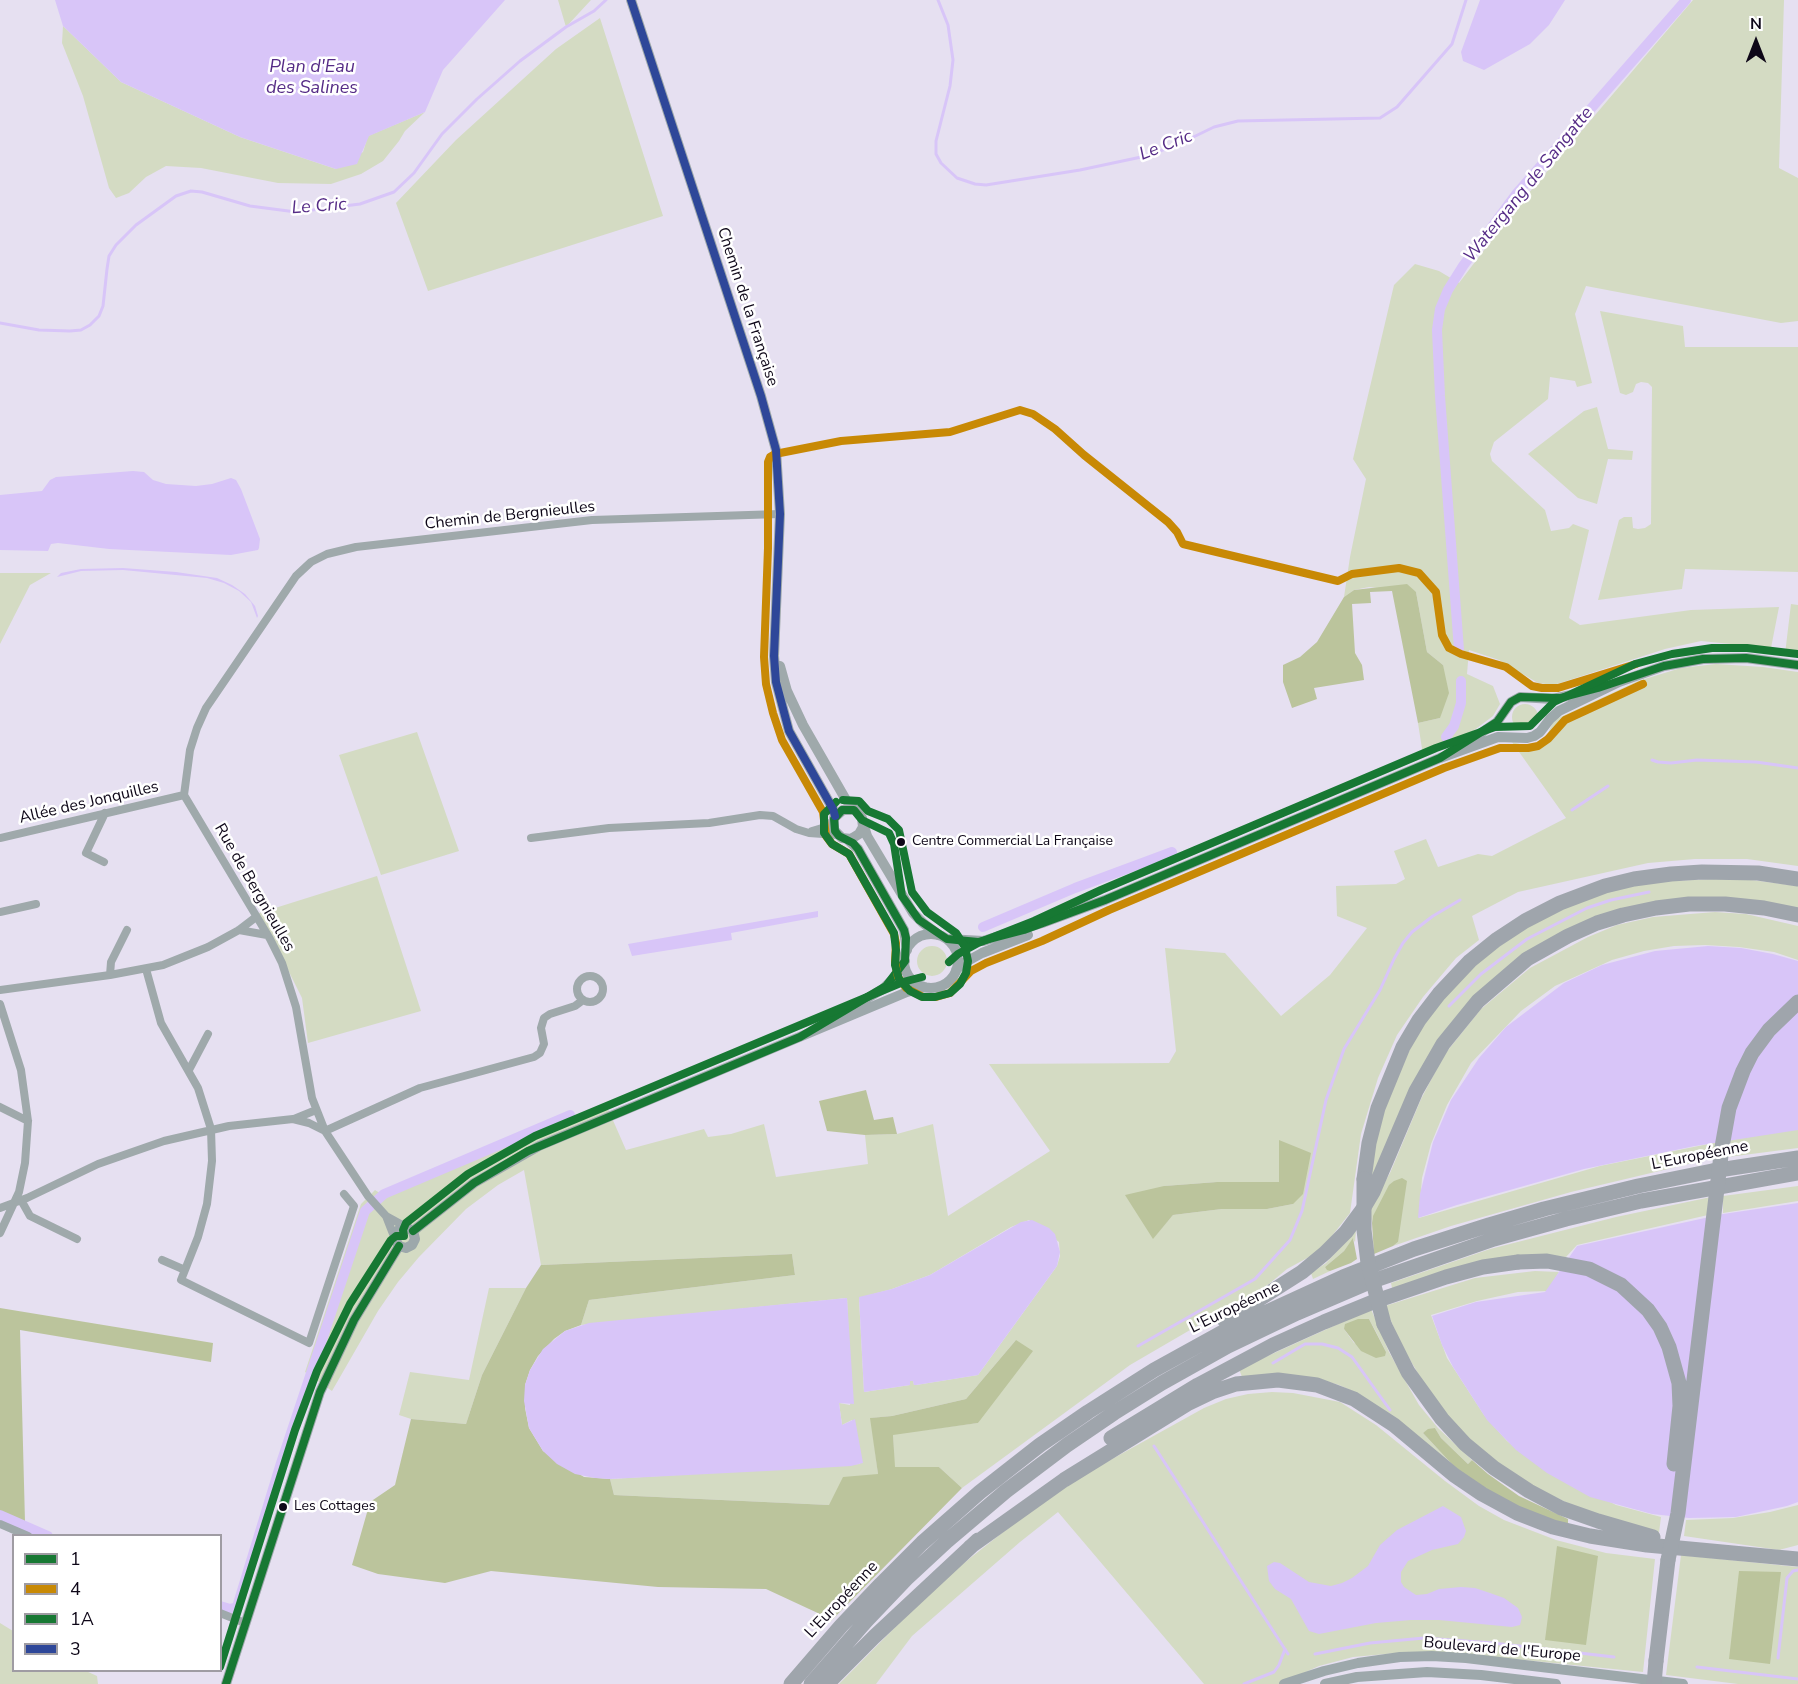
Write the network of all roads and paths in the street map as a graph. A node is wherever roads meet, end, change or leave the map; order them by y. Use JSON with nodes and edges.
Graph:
{"nodes":[{"id":1,"x":631,"y":0,"type":"edge"},
{"id":2,"x":780,"y":514,"type":"junction"},
{"id":3,"x":775,"y":632,"type":"junction"},
{"id":4,"x":1798,"y":665,"type":"edge"},
{"id":5,"x":1621,"y":681,"type":"junction"},
{"id":6,"x":1534,"y":697,"type":"junction"},
{"id":7,"x":1506,"y":711,"type":"junction"},
{"id":8,"x":1545,"y":726,"type":"junction"},
{"id":9,"x":1520,"y":737,"type":"junction"},
{"id":10,"x":1440,"y":758,"type":"junction"},
{"id":11,"x":184,"y":795,"type":"junction"},
{"id":12,"x":854,"y":810,"type":"junction"},
{"id":13,"x":105,"y":813,"type":"junction"},
{"id":14,"x":834,"y":818,"type":"junction"},
{"id":15,"x":863,"y":823,"type":"junction"},
{"id":16,"x":802,"y":831,"type":"junction"},
{"id":17,"x":842,"y":837,"type":"junction"},
{"id":18,"x":0,"y":838,"type":"edge"},
{"id":19,"x":531,"y":838,"type":"dead end"},
{"id":20,"x":104,"y":862,"type":"dead end"},
{"id":21,"x":1798,"y":879,"type":"edge"},
{"id":22,"x":1105,"y":900,"type":"junction"},
{"id":23,"x":36,"y":904,"type":"dead end"},
{"id":24,"x":0,"y":912,"type":"edge"},
{"id":25,"x":1798,"y":915,"type":"edge"},
{"id":26,"x":256,"y":917,"type":"junction"},
{"id":27,"x":127,"y":930,"type":"dead end"},
{"id":28,"x":239,"y":930,"type":"junction"},
{"id":29,"x":267,"y":935,"type":"junction"},
{"id":30,"x":943,"y":937,"type":"junction"},
{"id":31,"x":906,"y":956,"type":"junction"},
{"id":32,"x":146,"y":969,"type":"junction"},
{"id":33,"x":956,"y":970,"type":"junction"},
{"id":34,"x":110,"y":975,"type":"junction"},
{"id":35,"x":925,"y":987,"type":"junction"},
{"id":36,"x":0,"y":990,"type":"edge"},
{"id":37,"x":583,"y":1000,"type":"dead end"},
{"id":38,"x":1798,"y":1002,"type":"edge"},
{"id":39,"x":0,"y":1004,"type":"edge"},
{"id":40,"x":208,"y":1034,"type":"dead end"},
{"id":41,"x":800,"y":1037,"type":"junction"},
{"id":42,"x":189,"y":1070,"type":"junction"},
{"id":43,"x":0,"y":1107,"type":"edge"},
{"id":44,"x":316,"y":1110,"type":"junction"},
{"id":45,"x":293,"y":1119,"type":"junction"},
{"id":46,"x":28,"y":1121,"type":"junction"},
{"id":47,"x":211,"y":1129,"type":"junction"},
{"id":48,"x":325,"y":1131,"type":"junction"},
{"id":49,"x":1798,"y":1158,"type":"edge"},
{"id":50,"x":1798,"y":1173,"type":"edge"},
{"id":51,"x":344,"y":1194,"type":"dead end"},
{"id":52,"x":18,"y":1202,"type":"junction"},
{"id":53,"x":0,"y":1208,"type":"edge"},
{"id":54,"x":383,"y":1213,"type":"junction"},
{"id":55,"x":410,"y":1229,"type":"junction"},
{"id":56,"x":0,"y":1233,"type":"edge"},
{"id":57,"x":77,"y":1239,"type":"dead end"},
{"id":58,"x":397,"y":1242,"type":"junction"},
{"id":59,"x":162,"y":1260,"type":"dead end"},
{"id":60,"x":185,"y":1270,"type":"junction"},
{"id":61,"x":1104,"y":1402,"type":"junction"},
{"id":62,"x":0,"y":1524,"type":"edge"},
{"id":63,"x":23,"y":1534,"type":"edge"},
{"id":64,"x":970,"y":1547,"type":"junction"},
{"id":65,"x":1794,"y":1559,"type":"edge"},
{"id":66,"x":1668,"y":1560,"type":"junction"},
{"id":67,"x":222,"y":1614,"type":"edge"},
{"id":68,"x":245,"y":1623,"type":"junction"},
{"id":69,"x":1373,"y":1676,"type":"junction"},
{"id":70,"x":226,"y":1684,"type":"edge"},
{"id":71,"x":791,"y":1684,"type":"edge"},
{"id":72,"x":811,"y":1684,"type":"edge"},
{"id":73,"x":827,"y":1684,"type":"edge"},
{"id":74,"x":1284,"y":1684,"type":"edge"},
{"id":75,"x":1325,"y":1684,"type":"edge"},
{"id":76,"x":1342,"y":1684,"type":"edge"},
{"id":77,"x":1556,"y":1684,"type":"edge"},
{"id":78,"x":1653,"y":1684,"type":"edge"},
{"id":79,"x":1683,"y":1684,"type":"edge"}],
"edges":[{"from":1,"to":2,"type":"street","name":"Chemin de la Française"},
{"from":2,"to":3,"type":"street","name":"Chemin de la Française"},
{"from":2,"to":11,"type":"street","name":"Chemin de Bergnieulles"},
{"from":3,"to":12,"type":"street","name":"Chemin de la Française"},
{"from":3,"to":14,"type":"street","name":"Chemin de la Française"},
{"from":4,"to":5,"type":"main road"},
{"from":5,"to":6,"type":"main road"},
{"from":5,"to":8,"type":"main road"},
{"from":6,"to":7,"type":"main road"},
{"from":6,"to":8,"type":"main road"},
{"from":7,"to":9,"type":"main road"},
{"from":7,"to":10,"type":"main road"},
{"from":8,"to":9,"type":"main road"},
{"from":9,"to":10,"type":"main road"},
{"from":10,"to":22,"type":"main road"},
{"from":11,"to":13,"type":"street","name":"Allée des Jonquilles"},
{"from":11,"to":26,"type":"street","name":"Rue de Bergnieulles"},
{"from":12,"to":14,"type":"street"},
{"from":12,"to":15,"type":"street"},
{"from":13,"to":18,"type":"street","name":"Allée des Jonquilles"},
{"from":13,"to":20,"type":"street"},
{"from":14,"to":16,"type":"street"},
{"from":14,"to":17,"type":"street"},
{"from":15,"to":17,"type":"street"},
{"from":15,"to":30,"type":"street"},
{"from":16,"to":17,"type":"street"},
{"from":16,"to":19,"type":"street"},
{"from":17,"to":31,"type":"street"},
{"from":21,"to":65,"type":"highway","bridge":true},
{"from":22,"to":30,"type":"main road"},
{"from":22,"to":33,"type":"main road"},
{"from":23,"to":24,"type":"street"},
{"from":25,"to":61,"type":"highway"},
{"from":26,"to":28,"type":"street"},
{"from":26,"to":29,"type":"street","name":"Rue de Bergnieulles"},
{"from":27,"to":34,"type":"street"},
{"from":28,"to":29,"type":"street"},
{"from":28,"to":32,"type":"street"},
{"from":29,"to":44,"type":"street","name":"Rue de Bergnieulles"},
{"from":30,"to":31,"type":"main road"},
{"from":30,"to":33,"type":"main road"},
{"from":31,"to":35,"type":"main road"},
{"from":31,"to":41,"type":"main road"},
{"from":32,"to":34,"type":"street"},
{"from":32,"to":42,"type":"street"},
{"from":33,"to":35,"type":"main road"},
{"from":34,"to":36,"type":"street"},
{"from":35,"to":41,"type":"main road"},
{"from":37,"to":48,"type":"street"},
{"from":38,"to":66,"type":"highway","bridge":true},
{"from":39,"to":46,"type":"street"},
{"from":40,"to":42,"type":"street"},
{"from":41,"to":55,"type":"main road"},
{"from":42,"to":47,"type":"street"},
{"from":43,"to":46,"type":"street"},
{"from":44,"to":45,"type":"street"},
{"from":44,"to":48,"type":"street","name":"Rue de Bergnieulles"},
{"from":45,"to":47,"type":"street"},
{"from":45,"to":48,"type":"street"},
{"from":46,"to":52,"type":"street"},
{"from":47,"to":52,"type":"street"},
{"from":47,"to":60,"type":"street"},
{"from":48,"to":54,"type":"street","name":"Rue de Bergnieulles"},
{"from":49,"to":61,"type":"highway","name":"L'Européenne"},
{"from":50,"to":72,"type":"highway","name":"L'Européenne"},
{"from":51,"to":60,"type":"street"},
{"from":52,"to":53,"type":"street"},
{"from":52,"to":56,"type":"street"},
{"from":52,"to":57,"type":"street"},
{"from":54,"to":55,"type":"street","name":"Rue de Bergnieulles"},
{"from":54,"to":58,"type":"street","name":"Rue de Bergnieulles"},
{"from":55,"to":58,"type":"main road"},
{"from":55,"to":58,"type":"main road"},
{"from":58,"to":68,"type":"main road"},
{"from":59,"to":60,"type":"street"},
{"from":61,"to":71,"type":"highway","name":"L'Européenne"},
{"from":62,"to":63,"type":"street"},
{"from":64,"to":65,"type":"highway"},
{"from":64,"to":66,"type":"highway","bridge":true},
{"from":64,"to":73,"type":"highway"},
{"from":66,"to":78,"type":"highway","bridge":true},
{"from":67,"to":68,"type":"street"},
{"from":68,"to":70,"type":"main road"},
{"from":69,"to":75,"type":"main road","name":"Boulevard de l'Europe"},
{"from":69,"to":76,"type":"street"},
{"from":69,"to":77,"type":"main road","name":"Boulevard de l'Europe"},
{"from":74,"to":79,"type":"main road","name":"Boulevard de l'Europe"}]}
